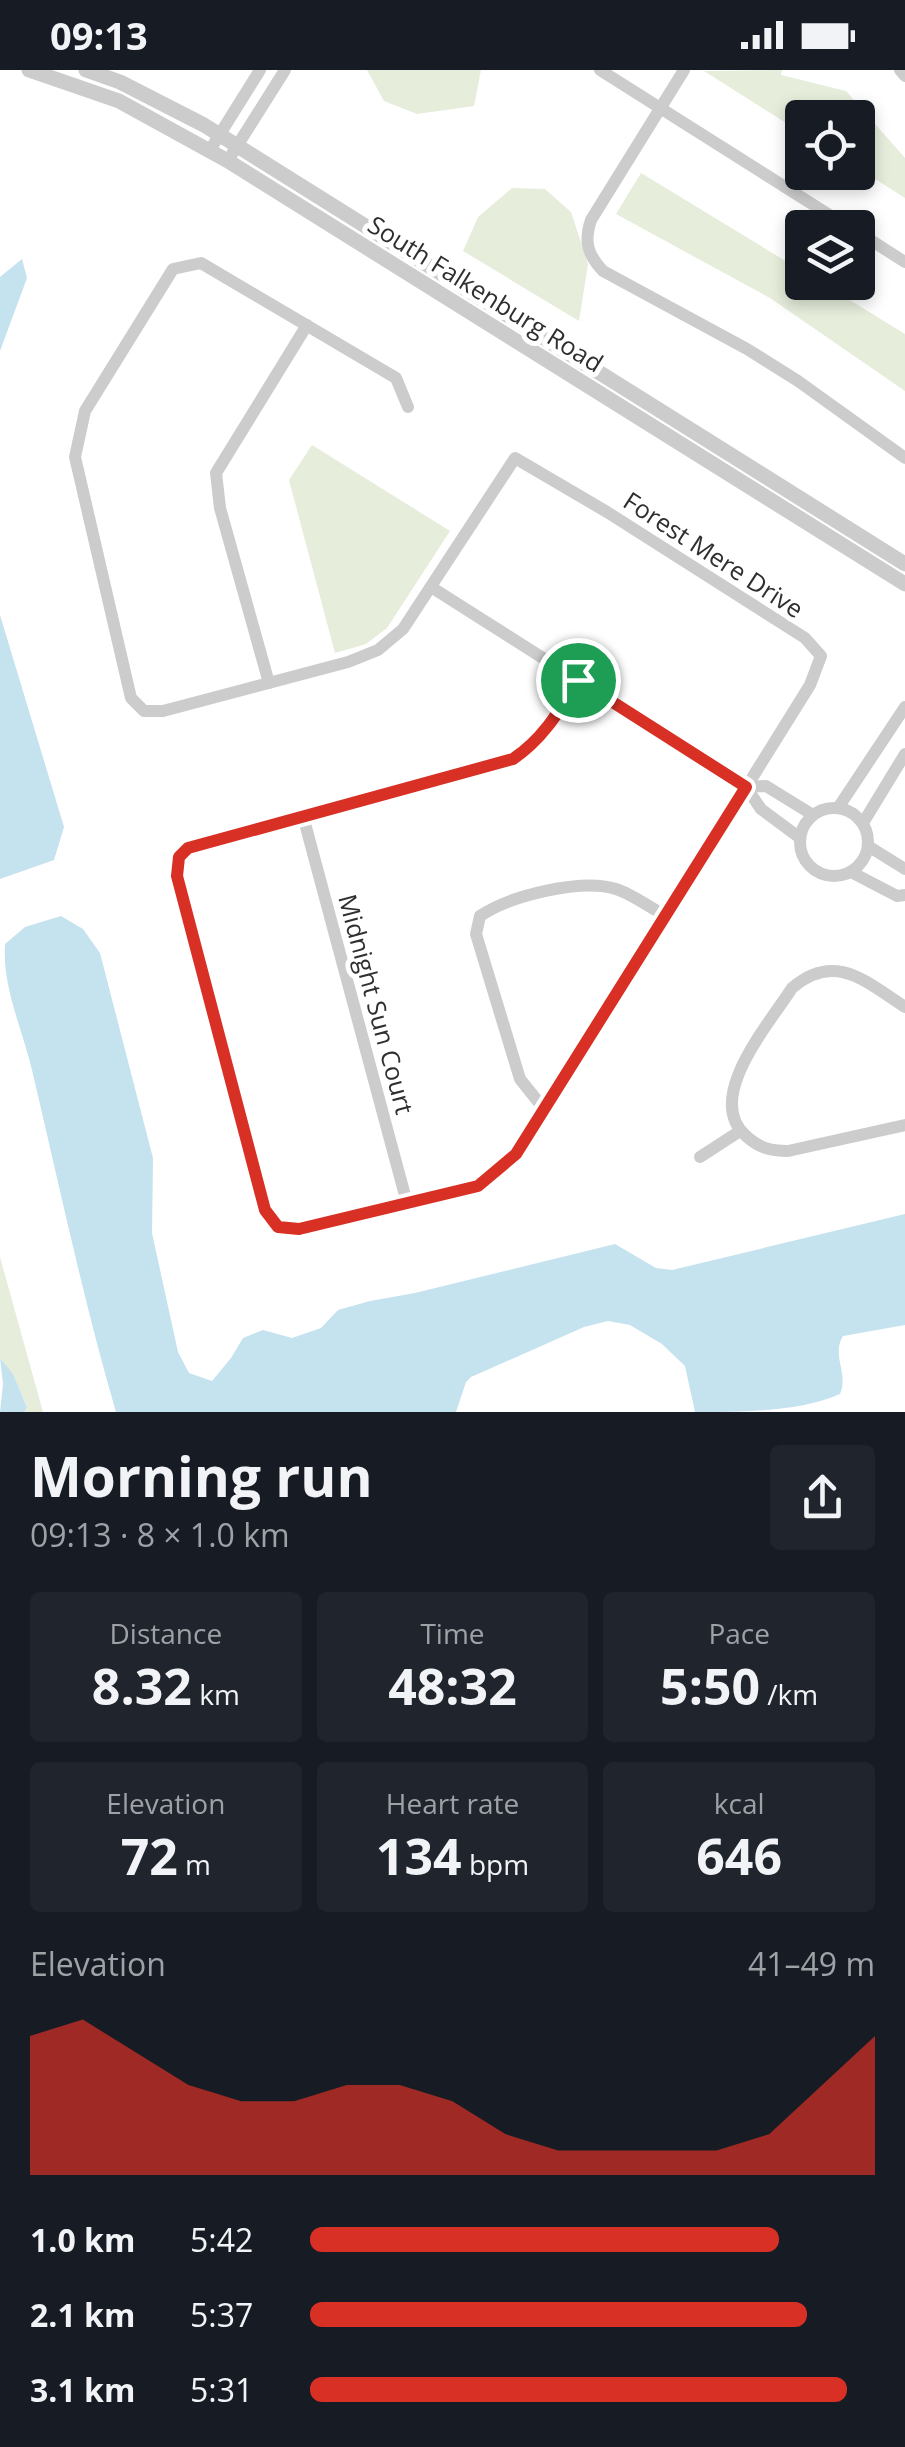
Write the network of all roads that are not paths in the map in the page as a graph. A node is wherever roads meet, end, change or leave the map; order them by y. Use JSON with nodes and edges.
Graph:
{"nodes":[{"id":1,"x":29,"y":70,"type":"edge"},
{"id":2,"x":86,"y":70,"type":"edge"},
{"id":3,"x":260,"y":70,"type":"edge"},
{"id":4,"x":285,"y":70,"type":"edge"},
{"id":5,"x":600,"y":70,"type":"edge"},
{"id":6,"x":684,"y":70,"type":"edge"},
{"id":7,"x":900,"y":70,"type":"edge"},
{"id":8,"x":905,"y":76,"type":"edge"},
{"id":9,"x":661,"y":108,"type":"junction"},
{"id":10,"x":220,"y":134,"type":"junction"},
{"id":11,"x":238,"y":146,"type":"junction"},
{"id":12,"x":210,"y":150,"type":"junction"},
{"id":13,"x":228,"y":161,"type":"junction"},
{"id":14,"x":822,"y":210,"type":"edge"},
{"id":15,"x":875,"y":243,"type":"edge"},
{"id":16,"x":905,"y":262,"type":"edge"},
{"id":17,"x":307,"y":325,"type":"junction"},
{"id":18,"x":408,"y":407,"type":"dead end"},
{"id":19,"x":688,"y":428,"type":"junction"},
{"id":20,"x":678,"y":443,"type":"junction"},
{"id":21,"x":905,"y":458,"type":"edge"},
{"id":22,"x":905,"y":564,"type":"edge"},
{"id":23,"x":905,"y":584,"type":"edge"},
{"id":24,"x":431,"y":587,"type":"junction"},
{"id":25,"x":578,"y":680,"type":"junction"},
{"id":26,"x":269,"y":683,"type":"junction"},
{"id":27,"x":905,"y":707,"type":"edge"},
{"id":28,"x":905,"y":754,"type":"edge"},
{"id":29,"x":746,"y":787,"type":"junction"},
{"id":30,"x":838,"y":808,"type":"junction"},
{"id":31,"x":813,"y":815,"type":"junction"},
{"id":32,"x":303,"y":816,"type":"junction"},
{"id":33,"x":863,"y":823,"type":"junction"},
{"id":34,"x":800,"y":838,"type":"junction"},
{"id":35,"x":868,"y":846,"type":"junction"},
{"id":36,"x":905,"y":869,"type":"edge"},
{"id":37,"x":851,"y":872,"type":"junction"},
{"id":38,"x":905,"y":896,"type":"edge"},
{"id":39,"x":664,"y":915,"type":"junction"},
{"id":40,"x":905,"y":1006,"type":"edge"},
{"id":41,"x":544,"y":1109,"type":"junction"},
{"id":42,"x":905,"y":1124,"type":"edge"},
{"id":43,"x":740,"y":1130,"type":"junction"},
{"id":44,"x":700,"y":1156,"type":"dead end"},
{"id":45,"x":407,"y":1203,"type":"junction"}],
"edges":[{"from":1,"to":12,"type":"street","name":"South Falkenburg Road"},
{"from":2,"to":10,"type":"street","name":"South Falkenburg Road"},
{"from":3,"to":10,"type":"street"},
{"from":4,"to":11,"type":"street"},
{"from":5,"to":9,"type":"street"},
{"from":6,"to":9,"type":"street"},
{"from":7,"to":8,"type":"street"},
{"from":9,"to":14,"type":"street"},
{"from":9,"to":21,"type":"street"},
{"from":10,"to":11,"type":"street","name":"South Falkenburg Road"},
{"from":10,"to":12,"type":"street"},
{"from":11,"to":13,"type":"street"},
{"from":11,"to":19,"type":"street","name":"South Falkenburg Road"},
{"from":12,"to":13,"type":"street","name":"South Falkenburg Road"},
{"from":13,"to":20,"type":"street","name":"South Falkenburg Road"},
{"from":15,"to":16,"type":"street"},
{"from":17,"to":18,"type":"street","name":"Forest Mere Drive"},
{"from":17,"to":26,"type":"street"},
{"from":17,"to":26,"type":"street","name":"Forest Mere Drive"},
{"from":19,"to":20,"type":"street"},
{"from":19,"to":22,"type":"street","name":"South Falkenburg Road"},
{"from":20,"to":23,"type":"street","name":"South Falkenburg Road"},
{"from":24,"to":25,"type":"street"},
{"from":24,"to":26,"type":"street","name":"Forest Mere Drive"},
{"from":24,"to":29,"type":"street","name":"Forest Mere Drive"},
{"from":25,"to":29,"type":"street"},
{"from":25,"to":32,"type":"street","name":"Forest Mere Drive"},
{"from":27,"to":30,"type":"street"},
{"from":28,"to":33,"type":"street"},
{"from":29,"to":31,"type":"street"},
{"from":29,"to":34,"type":"street"},
{"from":29,"to":39,"type":"street","name":"Forest Mere Drive"},
{"from":30,"to":31,"type":"street"},
{"from":30,"to":33,"type":"street"},
{"from":31,"to":34,"type":"street"},
{"from":32,"to":45,"type":"street","name":"Midnight Sun Court"},
{"from":32,"to":45,"type":"street","name":"Forest Mere Drive"},
{"from":33,"to":35,"type":"street"},
{"from":34,"to":37,"type":"street"},
{"from":35,"to":36,"type":"street"},
{"from":35,"to":37,"type":"street"},
{"from":37,"to":38,"type":"street"},
{"from":39,"to":41,"type":"street","name":"Forest Mere Drive"},
{"from":39,"to":41,"type":"street"},
{"from":40,"to":43,"type":"street"},
{"from":41,"to":45,"type":"street","name":"Forest Mere Drive"},
{"from":42,"to":43,"type":"street"},
{"from":43,"to":44,"type":"street"}]}
